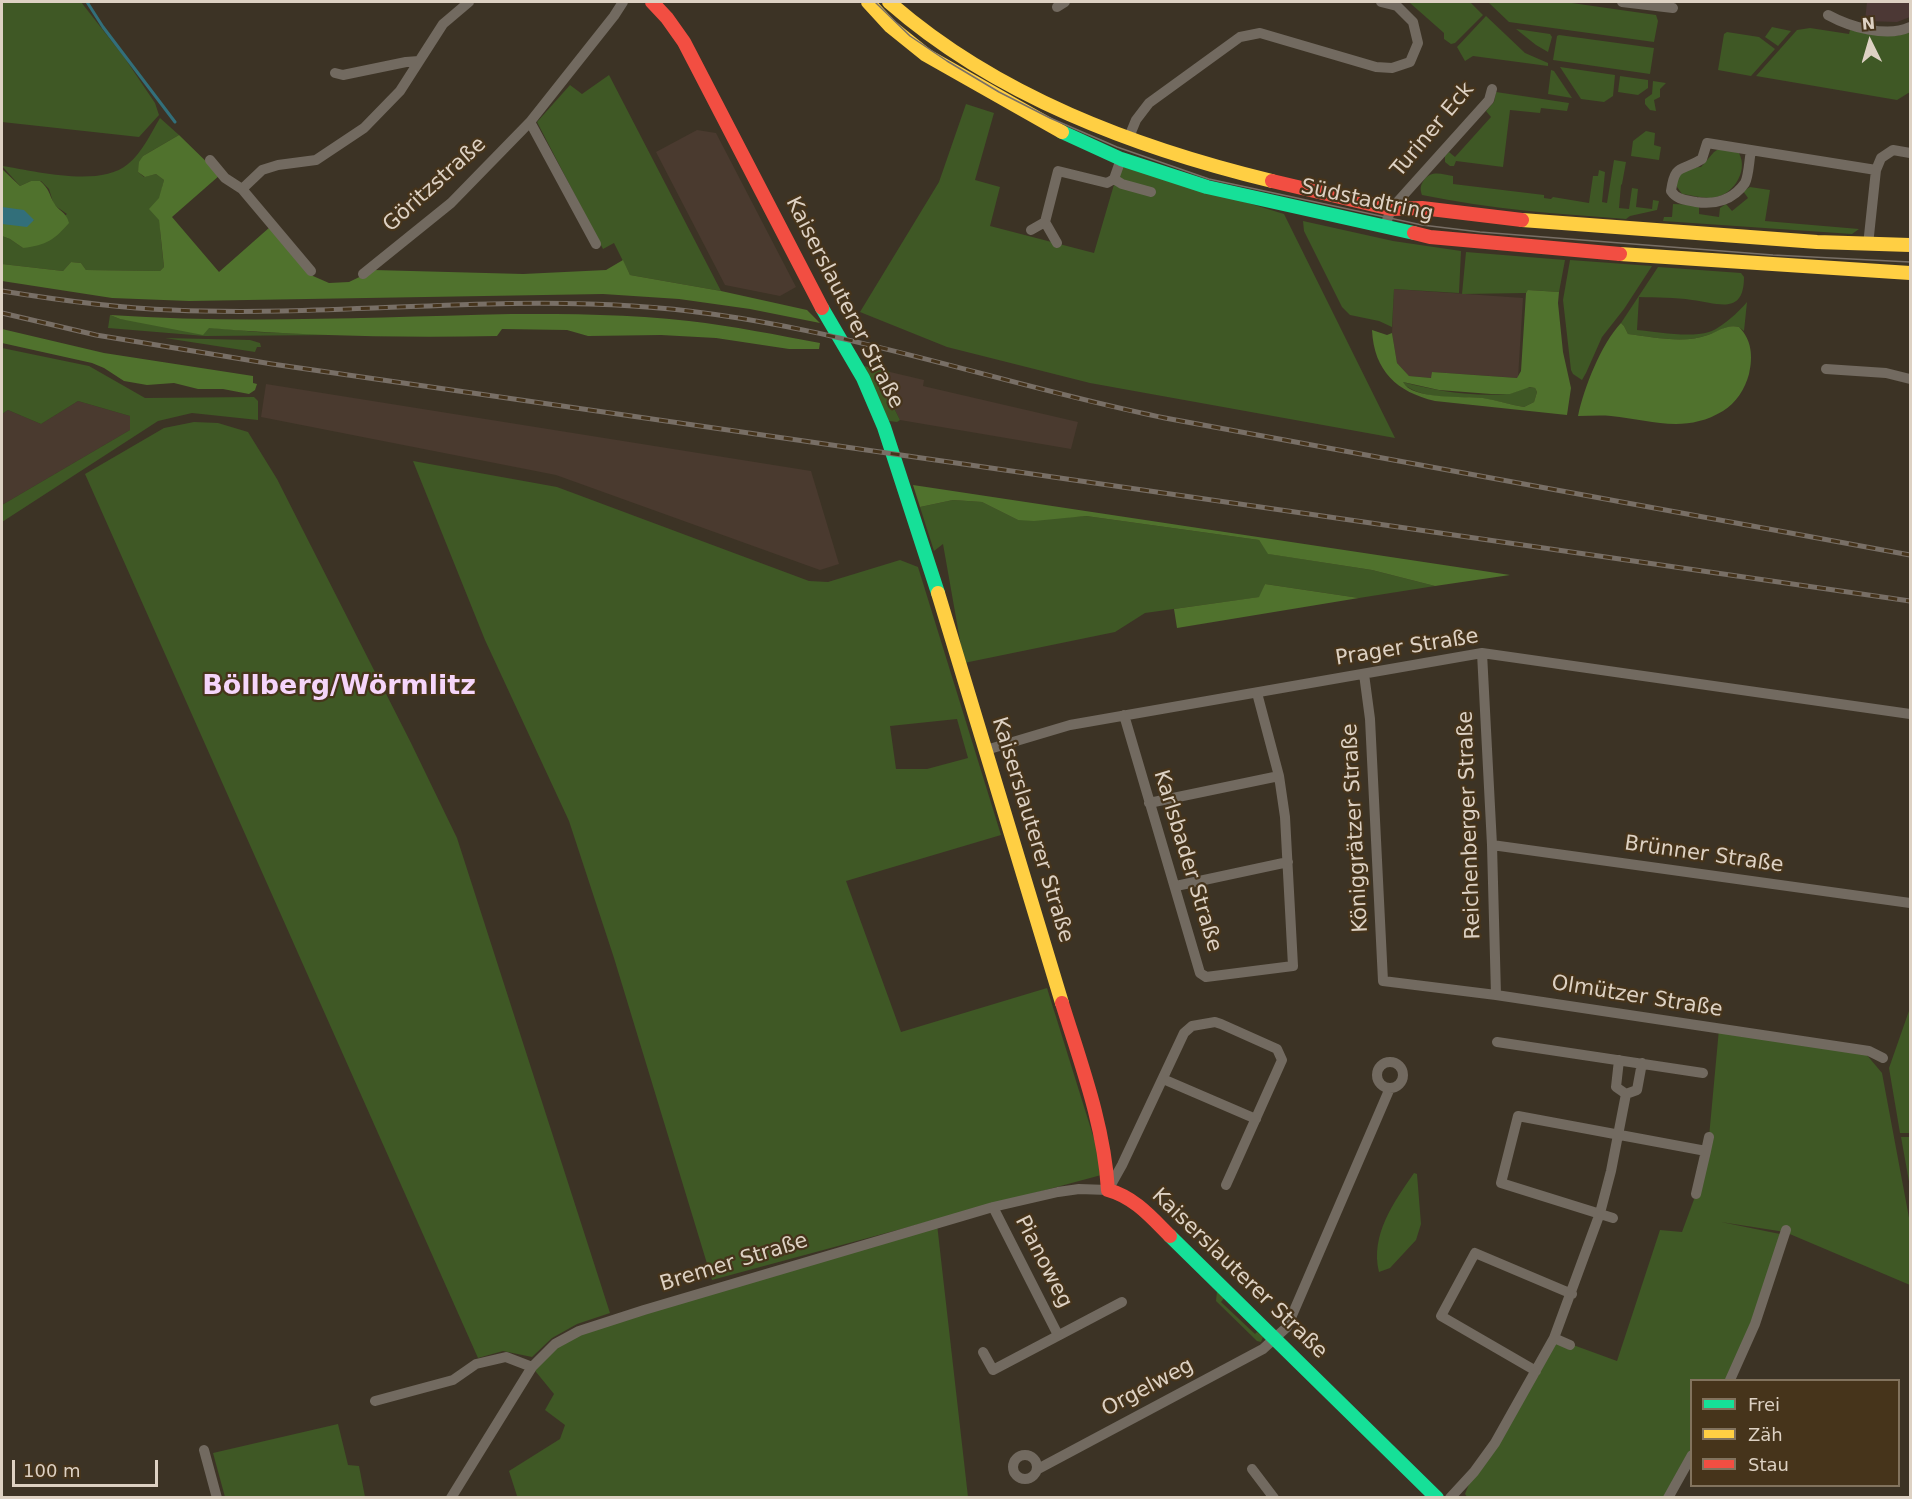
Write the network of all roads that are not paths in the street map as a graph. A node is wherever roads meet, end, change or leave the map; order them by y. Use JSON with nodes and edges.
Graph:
{"nodes":[{"id":1,"x":469,"y":2,"type":"edge"},
{"id":2,"x":623,"y":2,"type":"edge"},
{"id":3,"x":652,"y":2,"type":"edge"},
{"id":4,"x":868,"y":2,"type":"edge"},
{"id":5,"x":889,"y":2,"type":"edge"},
{"id":6,"x":1381,"y":2,"type":"edge"},
{"id":7,"x":1622,"y":2,"type":"edge"},
{"id":8,"x":1673,"y":8,"type":"dead end"},
{"id":9,"x":1828,"y":15,"type":"dead end"},
{"id":10,"x":1911,"y":27,"type":"edge"},
{"id":11,"x":419,"y":61,"type":"junction"},
{"id":12,"x":335,"y":74,"type":"dead end"},
{"id":13,"x":1492,"y":89,"type":"dead end"},
{"id":14,"x":530,"y":122,"type":"junction"},
{"id":15,"x":1129,"y":137,"type":"junction"},
{"id":16,"x":1751,"y":151,"type":"junction"},
{"id":17,"x":1911,"y":153,"type":"edge"},
{"id":18,"x":1121,"y":159,"type":"junction"},
{"id":19,"x":210,"y":160,"type":"dead end"},
{"id":20,"x":1876,"y":170,"type":"junction"},
{"id":21,"x":1114,"y":179,"type":"junction"},
{"id":22,"x":242,"y":189,"type":"junction"},
{"id":23,"x":1151,"y":192,"type":"dead end"},
{"id":24,"x":1391,"y":209,"type":"junction"},
{"id":25,"x":1045,"y":222,"type":"junction"},
{"id":26,"x":1385,"y":226,"type":"junction"},
{"id":27,"x":1031,"y":230,"type":"dead end"},
{"id":28,"x":1057,"y":243,"type":"dead end"},
{"id":29,"x":596,"y":244,"type":"dead end"},
{"id":30,"x":1868,"y":245,"type":"junction"},
{"id":31,"x":1911,"y":245,"type":"edge"},
{"id":32,"x":311,"y":271,"type":"dead end"},
{"id":33,"x":1911,"y":273,"type":"edge"},
{"id":34,"x":363,"y":274,"type":"dead end"},
{"id":35,"x":1827,"y":369,"type":"dead end"},
{"id":36,"x":1911,"y":379,"type":"edge"},
{"id":37,"x":1482,"y":653,"type":"junction"},
{"id":38,"x":1364,"y":674,"type":"junction"},
{"id":39,"x":1257,"y":693,"type":"junction"},
{"id":40,"x":1911,"y":714,"type":"edge"},
{"id":41,"x":1124,"y":715,"type":"junction"},
{"id":42,"x":986,"y":750,"type":"junction"},
{"id":43,"x":1279,"y":776,"type":"junction"},
{"id":44,"x":1149,"y":803,"type":"junction"},
{"id":45,"x":1492,"y":844,"type":"junction"},
{"id":46,"x":1288,"y":862,"type":"junction"},
{"id":47,"x":1176,"y":886,"type":"junction"},
{"id":48,"x":1911,"y":903,"type":"edge"},
{"id":49,"x":1383,"y":981,"type":"joint"},
{"id":50,"x":1496,"y":995,"type":"junction"},
{"id":51,"x":1497,"y":1042,"type":"dead end"},
{"id":52,"x":1883,"y":1058,"type":"dead end"},
{"id":53,"x":1619,"y":1060,"type":"junction"},
{"id":54,"x":1642,"y":1063,"type":"junction"},
{"id":55,"x":1703,"y":1073,"type":"dead end"},
{"id":56,"x":1163,"y":1079,"type":"junction"},
{"id":57,"x":1390,"y":1088,"type":"dead end"},
{"id":58,"x":1626,"y":1094,"type":"junction"},
{"id":59,"x":1256,"y":1119,"type":"junction"},
{"id":60,"x":1619,"y":1134,"type":"junction"},
{"id":61,"x":1709,"y":1137,"type":"dead end"},
{"id":62,"x":1706,"y":1150,"type":"junction"},
{"id":63,"x":1226,"y":1185,"type":"dead end"},
{"id":64,"x":1108,"y":1190,"type":"junction"},
{"id":65,"x":1696,"y":1194,"type":"dead end"},
{"id":66,"x":993,"y":1208,"type":"junction"},
{"id":67,"x":1600,"y":1213,"type":"junction"},
{"id":68,"x":1613,"y":1218,"type":"dead end"},
{"id":69,"x":1786,"y":1230,"type":"dead end"},
{"id":70,"x":1572,"y":1294,"type":"junction"},
{"id":71,"x":1122,"y":1302,"type":"dead end"},
{"id":72,"x":1058,"y":1335,"type":"junction"},
{"id":73,"x":1554,"y":1338,"type":"junction"},
{"id":74,"x":1276,"y":1339,"type":"junction"},
{"id":75,"x":1570,"y":1345,"type":"dead end"},
{"id":76,"x":983,"y":1352,"type":"dead end"},
{"id":77,"x":532,"y":1367,"type":"junction"},
{"id":78,"x":1536,"y":1371,"type":"junction"},
{"id":79,"x":1730,"y":1379,"type":"edge"},
{"id":80,"x":375,"y":1401,"type":"dead end"},
{"id":81,"x":204,"y":1450,"type":"dead end"},
{"id":82,"x":1690,"y":1458,"type":"edge"},
{"id":83,"x":1038,"y":1469,"type":"dead end"},
{"id":84,"x":1252,"y":1469,"type":"dead end"},
{"id":85,"x":217,"y":1497,"type":"edge"},
{"id":86,"x":451,"y":1497,"type":"edge"},
{"id":87,"x":1274,"y":1497,"type":"edge"},
{"id":88,"x":1437,"y":1497,"type":"edge"},
{"id":89,"x":1450,"y":1497,"type":"edge"},
{"id":90,"x":1668,"y":1497,"type":"edge"}],
"edges":[{"from":1,"to":11,"type":"street"},
{"from":2,"to":14,"type":"street","name":"Göritzstraße"},
{"from":3,"to":42,"type":"street","name":"Kaiserslauterer Straße"},
{"from":4,"to":18,"type":"street","name":"Südstadtring"},
{"from":5,"to":15,"type":"street","name":"Südstadtring"},
{"from":6,"to":15,"type":"street"},
{"from":7,"to":8,"type":"street"},
{"from":9,"to":10,"type":"street"},
{"from":11,"to":12,"type":"street"},
{"from":11,"to":22,"type":"street"},
{"from":13,"to":24,"type":"street","name":"Turiner Eck"},
{"from":14,"to":29,"type":"street"},
{"from":14,"to":34,"type":"street","name":"Göritzstraße"},
{"from":15,"to":24,"type":"street","name":"Südstadtring"},
{"from":16,"to":16,"type":"street"},
{"from":16,"to":20,"type":"street"},
{"from":17,"to":20,"type":"street"},
{"from":18,"to":21,"type":"street"},
{"from":18,"to":26,"type":"street","name":"Südstadtring"},
{"from":19,"to":22,"type":"street"},
{"from":20,"to":30,"type":"street"},
{"from":21,"to":23,"type":"street"},
{"from":21,"to":25,"type":"street"},
{"from":22,"to":32,"type":"street"},
{"from":24,"to":26,"type":"street","name":"Turiner Eck"},
{"from":24,"to":30,"type":"street","name":"Südstadtring"},
{"from":25,"to":27,"type":"street"},
{"from":25,"to":28,"type":"street"},
{"from":26,"to":33,"type":"street","name":"Südstadtring"},
{"from":30,"to":31,"type":"street","name":"Südstadtring"},
{"from":35,"to":36,"type":"street"},
{"from":37,"to":38,"type":"street","name":"Prager Straße"},
{"from":37,"to":40,"type":"street","name":"Prager Straße"},
{"from":37,"to":45,"type":"street","name":"Reichenberger Straße"},
{"from":38,"to":39,"type":"street","name":"Prager Straße"},
{"from":38,"to":49,"type":"street","name":"Königgrätzer Straße"},
{"from":39,"to":41,"type":"street","name":"Prager Straße"},
{"from":39,"to":43,"type":"street","name":"Karlsbader Straße"},
{"from":41,"to":42,"type":"street","name":"Prager Straße"},
{"from":41,"to":44,"type":"street","name":"Karlsbader Straße"},
{"from":42,"to":64,"type":"street","name":"Kaiserslauterer Straße"},
{"from":43,"to":44,"type":"street"},
{"from":43,"to":46,"type":"street","name":"Karlsbader Straße"},
{"from":44,"to":47,"type":"street","name":"Karlsbader Straße"},
{"from":45,"to":48,"type":"street","name":"Brünner Straße"},
{"from":45,"to":50,"type":"street","name":"Reichenberger Straße"},
{"from":46,"to":47,"type":"street"},
{"from":46,"to":47,"type":"street","name":"Karlsbader Straße"},
{"from":49,"to":50,"type":"street","name":"Olmützer Straße"},
{"from":50,"to":52,"type":"street","name":"Olmützer Straße"},
{"from":51,"to":53,"type":"street"},
{"from":53,"to":54,"type":"street"},
{"from":53,"to":58,"type":"street"},
{"from":54,"to":55,"type":"street"},
{"from":54,"to":58,"type":"street"},
{"from":56,"to":59,"type":"street"},
{"from":56,"to":59,"type":"street"},
{"from":56,"to":64,"type":"street"},
{"from":57,"to":74,"type":"street"},
{"from":58,"to":60,"type":"street"},
{"from":59,"to":63,"type":"street"},
{"from":60,"to":62,"type":"street"},
{"from":60,"to":67,"type":"street"},
{"from":60,"to":67,"type":"street"},
{"from":61,"to":62,"type":"street"},
{"from":62,"to":65,"type":"street"},
{"from":64,"to":66,"type":"street","name":"Bremer Straße"},
{"from":64,"to":74,"type":"street","name":"Kaiserslauterer Straße"},
{"from":66,"to":72,"type":"street","name":"Pianoweg"},
{"from":66,"to":77,"type":"street","name":"Bremer Straße"},
{"from":67,"to":68,"type":"street"},
{"from":67,"to":70,"type":"street"},
{"from":69,"to":79,"type":"street"},
{"from":70,"to":73,"type":"street"},
{"from":70,"to":78,"type":"street"},
{"from":71,"to":72,"type":"street","name":"Pianoweg"},
{"from":72,"to":76,"type":"street","name":"Pianoweg"},
{"from":73,"to":75,"type":"street"},
{"from":73,"to":78,"type":"street"},
{"from":74,"to":83,"type":"street","name":"Orgelweg"},
{"from":74,"to":88,"type":"street","name":"Kaiserslauterer Straße"},
{"from":77,"to":80,"type":"street"},
{"from":77,"to":86,"type":"street","name":"Bremer Straße"},
{"from":78,"to":89,"type":"street"},
{"from":81,"to":85,"type":"street"},
{"from":82,"to":90,"type":"street"},
{"from":84,"to":87,"type":"street"}]}
